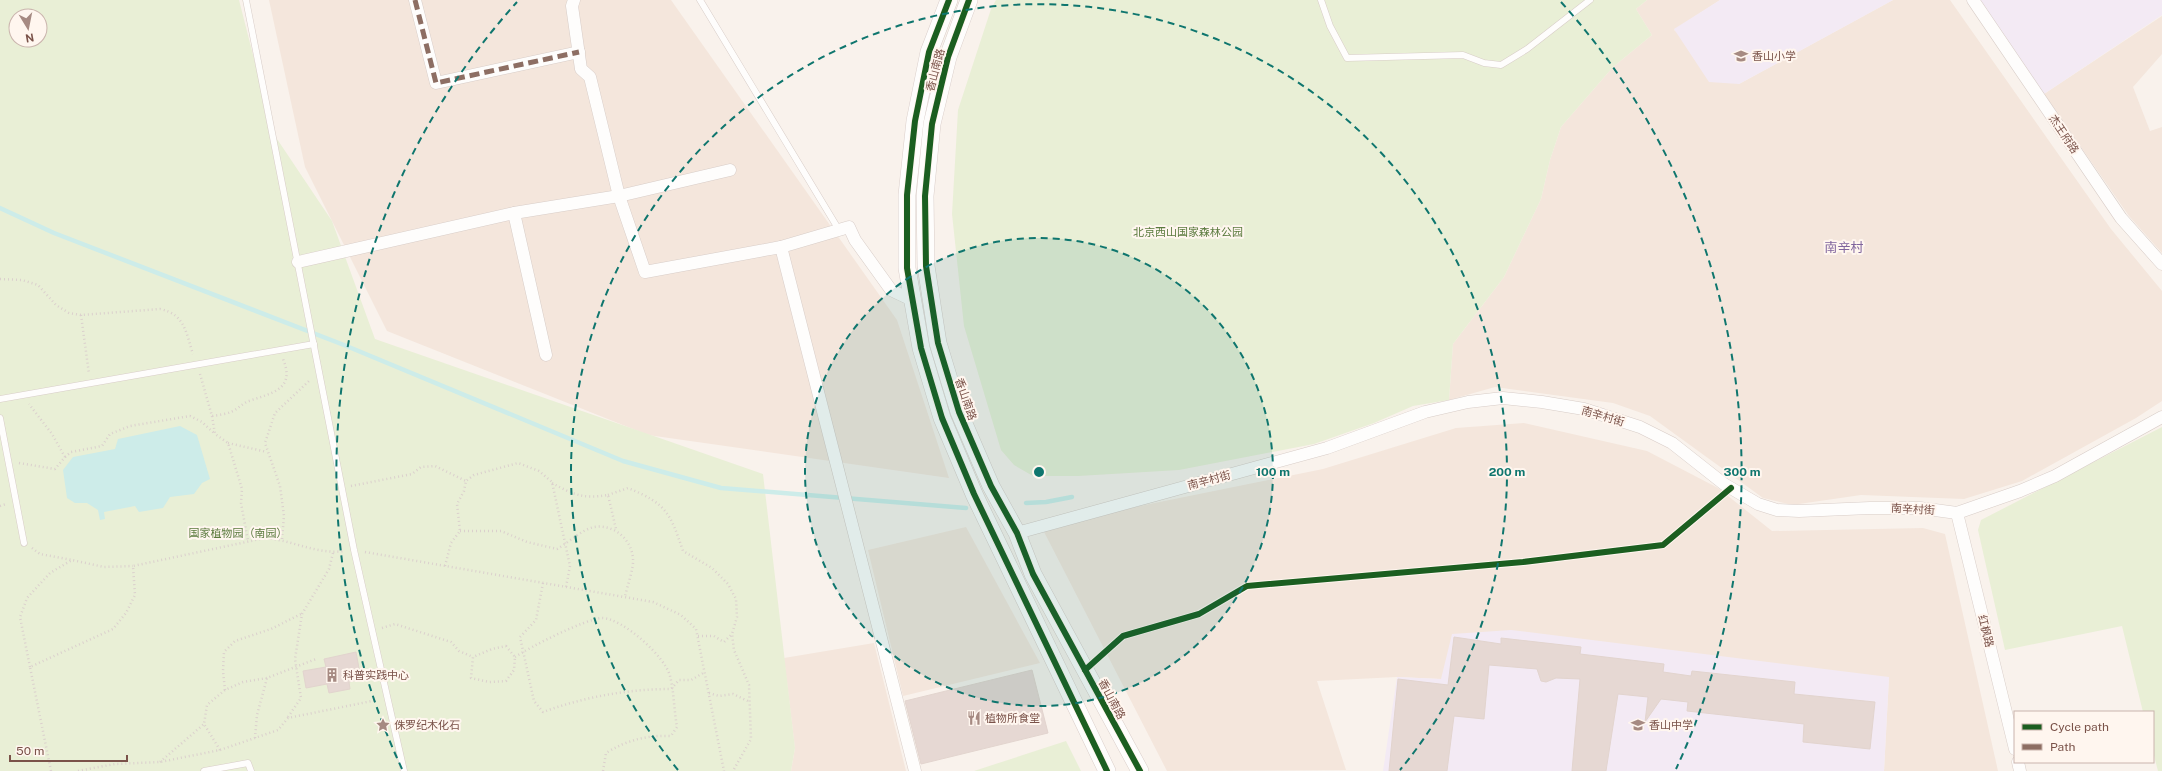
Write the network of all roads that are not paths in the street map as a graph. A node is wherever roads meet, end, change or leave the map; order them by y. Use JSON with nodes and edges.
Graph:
{"nodes":[{"id":1,"x":246,"y":0,"type":"edge"},
{"id":2,"x":415,"y":0,"type":"edge"},
{"id":3,"x":574,"y":0,"type":"edge"},
{"id":4,"x":700,"y":0,"type":"edge"},
{"id":5,"x":949,"y":0,"type":"edge"},
{"id":6,"x":969,"y":0,"type":"edge"},
{"id":7,"x":1321,"y":0,"type":"edge"},
{"id":8,"x":1590,"y":0,"type":"edge"},
{"id":9,"x":1973,"y":0,"type":"edge"},
{"id":10,"x":579,"y":52,"type":"junction"},
{"id":11,"x":730,"y":170,"type":"dead end"},
{"id":12,"x":619,"y":196,"type":"junction"},
{"id":13,"x":514,"y":214,"type":"junction"},
{"id":14,"x":839,"y":230,"type":"junction"},
{"id":15,"x":781,"y":247,"type":"junction"},
{"id":16,"x":298,"y":262,"type":"junction"},
{"id":17,"x":2162,"y":264,"type":"edge"},
{"id":18,"x":912,"y":300,"type":"junction"},
{"id":19,"x":314,"y":344,"type":"junction"},
{"id":20,"x":546,"y":355,"type":"dead end"},
{"id":21,"x":0,"y":400,"type":"edge"},
{"id":22,"x":2162,"y":417,"type":"edge"},
{"id":23,"x":0,"y":418,"type":"edge"},
{"id":24,"x":1957,"y":513,"type":"junction"},
{"id":25,"x":1017,"y":533,"type":"junction"},
{"id":26,"x":24,"y":542,"type":"road end"},
{"id":27,"x":2014,"y":745,"type":"edge"},
{"id":28,"x":204,"y":771,"type":"edge"},
{"id":29,"x":251,"y":771,"type":"edge"},
{"id":30,"x":404,"y":771,"type":"edge"},
{"id":31,"x":916,"y":771,"type":"edge"},
{"id":32,"x":1108,"y":771,"type":"edge"},
{"id":33,"x":1140,"y":771,"type":"edge"}],
"edges":[{"from":1,"to":16,"type":"lane"},
{"from":2,"to":10,"type":"street"},
{"from":3,"to":10,"type":"street"},
{"from":4,"to":14,"type":"lane"},
{"from":5,"to":18,"type":"street","name":"香山南路"},
{"from":6,"to":25,"type":"street","name":"香山南路"},
{"from":7,"to":8,"type":"lane"},
{"from":9,"to":17,"type":"street","name":"杰王府路"},
{"from":10,"to":12,"type":"street"},
{"from":11,"to":12,"type":"street"},
{"from":12,"to":13,"type":"street"},
{"from":12,"to":15,"type":"street"},
{"from":13,"to":16,"type":"street"},
{"from":13,"to":20,"type":"street"},
{"from":14,"to":15,"type":"street"},
{"from":14,"to":18,"type":"street"},
{"from":15,"to":31,"type":"street"},
{"from":16,"to":19,"type":"lane"},
{"from":18,"to":32,"type":"street","name":"香山南路"},
{"from":19,"to":21,"type":"lane"},
{"from":19,"to":30,"type":"lane"},
{"from":22,"to":24,"type":"street","name":"南辛村街"},
{"from":23,"to":26,"type":"lane"},
{"from":24,"to":25,"type":"street","name":"南辛村街"},
{"from":24,"to":27,"type":"street","name":"红枫路"},
{"from":25,"to":33,"type":"street","name":"香山南路"},
{"from":28,"to":29,"type":"lane"}]}
